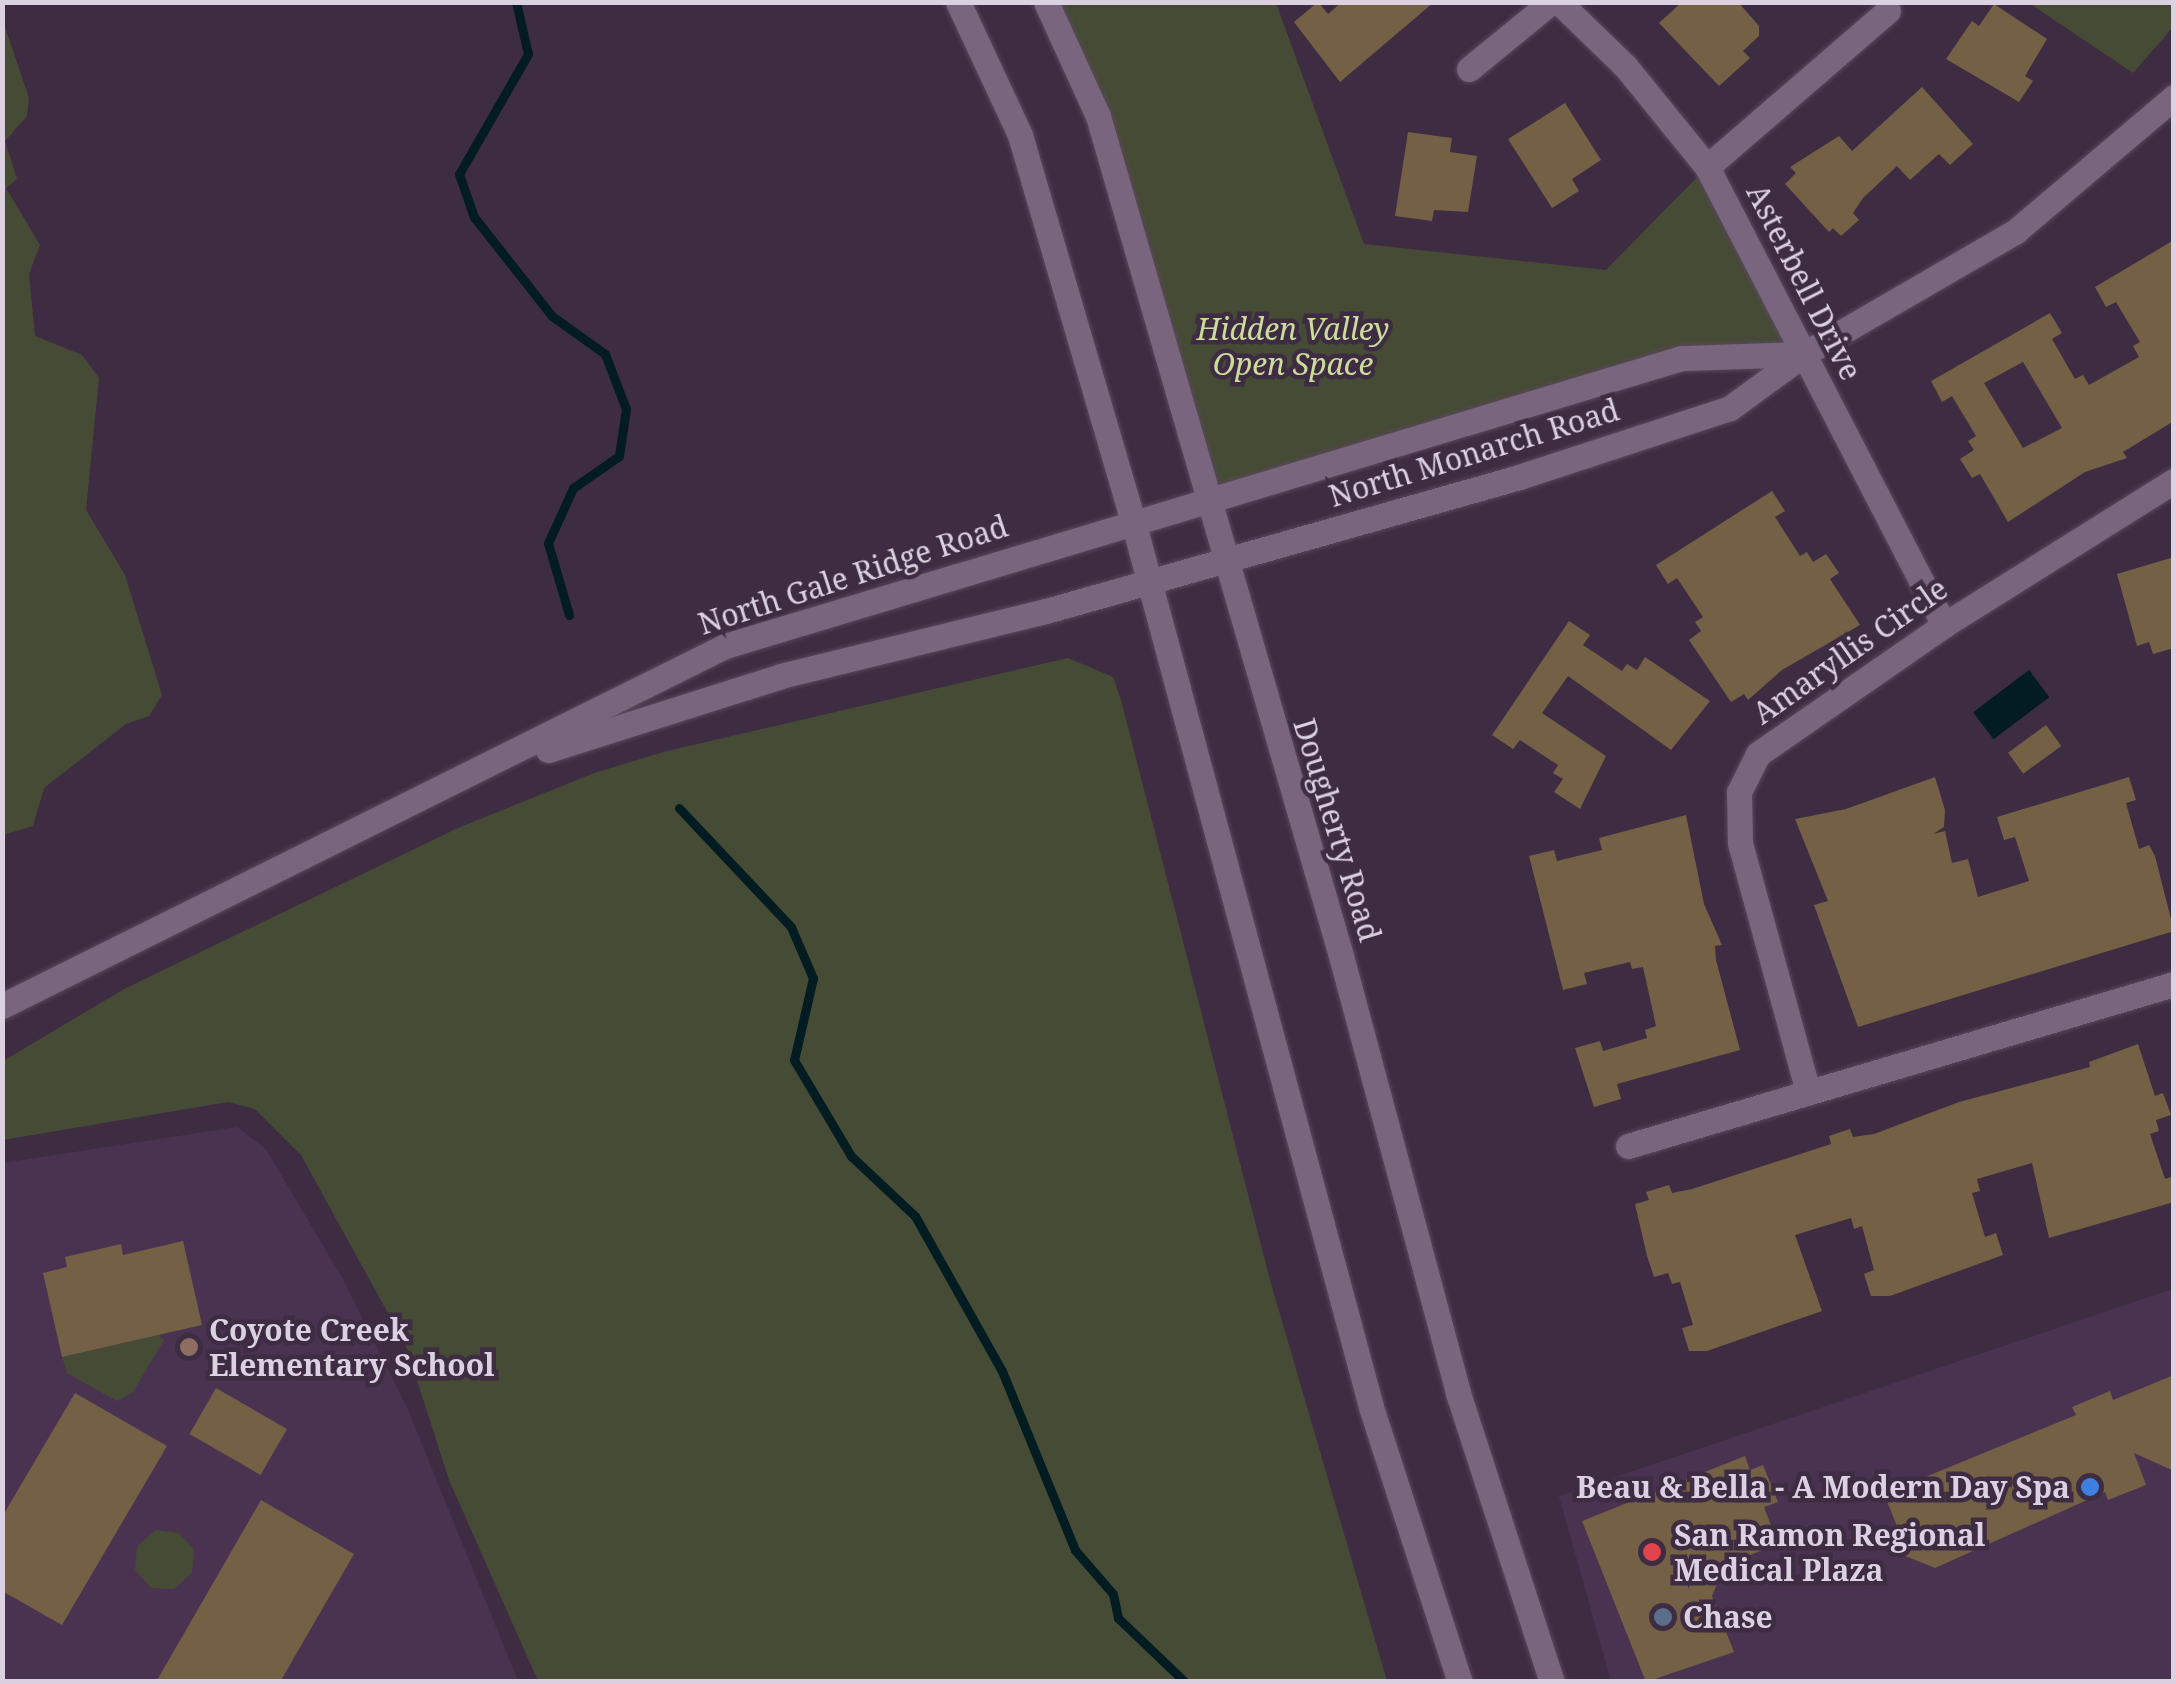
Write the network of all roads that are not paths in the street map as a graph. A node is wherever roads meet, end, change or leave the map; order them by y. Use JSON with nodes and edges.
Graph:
{"nodes":[{"id":1,"x":958,"y":2,"type":"edge"},
{"id":2,"x":1046,"y":2,"type":"edge"},
{"id":3,"x":1555,"y":2,"type":"edge"},
{"id":4,"x":1888,"y":11,"type":"dead end"},
{"id":5,"x":1469,"y":68,"type":"dead end"},
{"id":6,"x":2174,"y":97,"type":"edge"},
{"id":7,"x":1707,"y":167,"type":"junction"},
{"id":8,"x":1804,"y":354,"type":"junction"},
{"id":9,"x":2174,"y":481,"type":"edge"},
{"id":10,"x":1206,"y":503,"type":"junction"},
{"id":11,"x":1133,"y":521,"type":"junction"},
{"id":12,"x":1222,"y":560,"type":"junction"},
{"id":13,"x":1147,"y":583,"type":"junction"},
{"id":14,"x":1944,"y":624,"type":"junction"},
{"id":15,"x":481,"y":771,"type":"junction"},
{"id":16,"x":2174,"y":984,"type":"edge"},
{"id":17,"x":2,"y":1006,"type":"edge"},
{"id":18,"x":1807,"y":1088,"type":"junction"},
{"id":19,"x":1628,"y":1146,"type":"dead end"},
{"id":20,"x":1460,"y":1682,"type":"edge"},
{"id":21,"x":1552,"y":1682,"type":"edge"}],
"edges":[{"from":1,"to":11,"type":"street"},
{"from":2,"to":10,"type":"street","name":"Dougherty Road"},
{"from":3,"to":5,"type":"street"},
{"from":3,"to":7,"type":"street","name":"Asterbell Drive"},
{"from":4,"to":7,"type":"street"},
{"from":6,"to":8,"type":"street","name":"North Monarch Road"},
{"from":7,"to":8,"type":"street","name":"Asterbell Drive"},
{"from":8,"to":10,"type":"street","name":"North Monarch Road"},
{"from":8,"to":12,"type":"street","name":"North Monarch Road"},
{"from":8,"to":14,"type":"street","name":"Asterbell Drive"},
{"from":9,"to":14,"type":"street","name":"Amaryllis Circle"},
{"from":10,"to":11,"type":"street","name":"North Gale Ridge Road"},
{"from":10,"to":12,"type":"street","name":"Dougherty Road"},
{"from":11,"to":13,"type":"street"},
{"from":11,"to":15,"type":"street","name":"North Gale Ridge Road"},
{"from":12,"to":13,"type":"street","name":"North Monarch Road"},
{"from":12,"to":21,"type":"street","name":"Dougherty Road"},
{"from":13,"to":15,"type":"street","name":"North Gale Ridge Road"},
{"from":13,"to":20,"type":"street"},
{"from":14,"to":18,"type":"street","name":"Amaryllis Circle"},
{"from":15,"to":17,"type":"street","name":"North Gale Ridge Road"},
{"from":16,"to":18,"type":"street"},
{"from":18,"to":19,"type":"street"}]}
